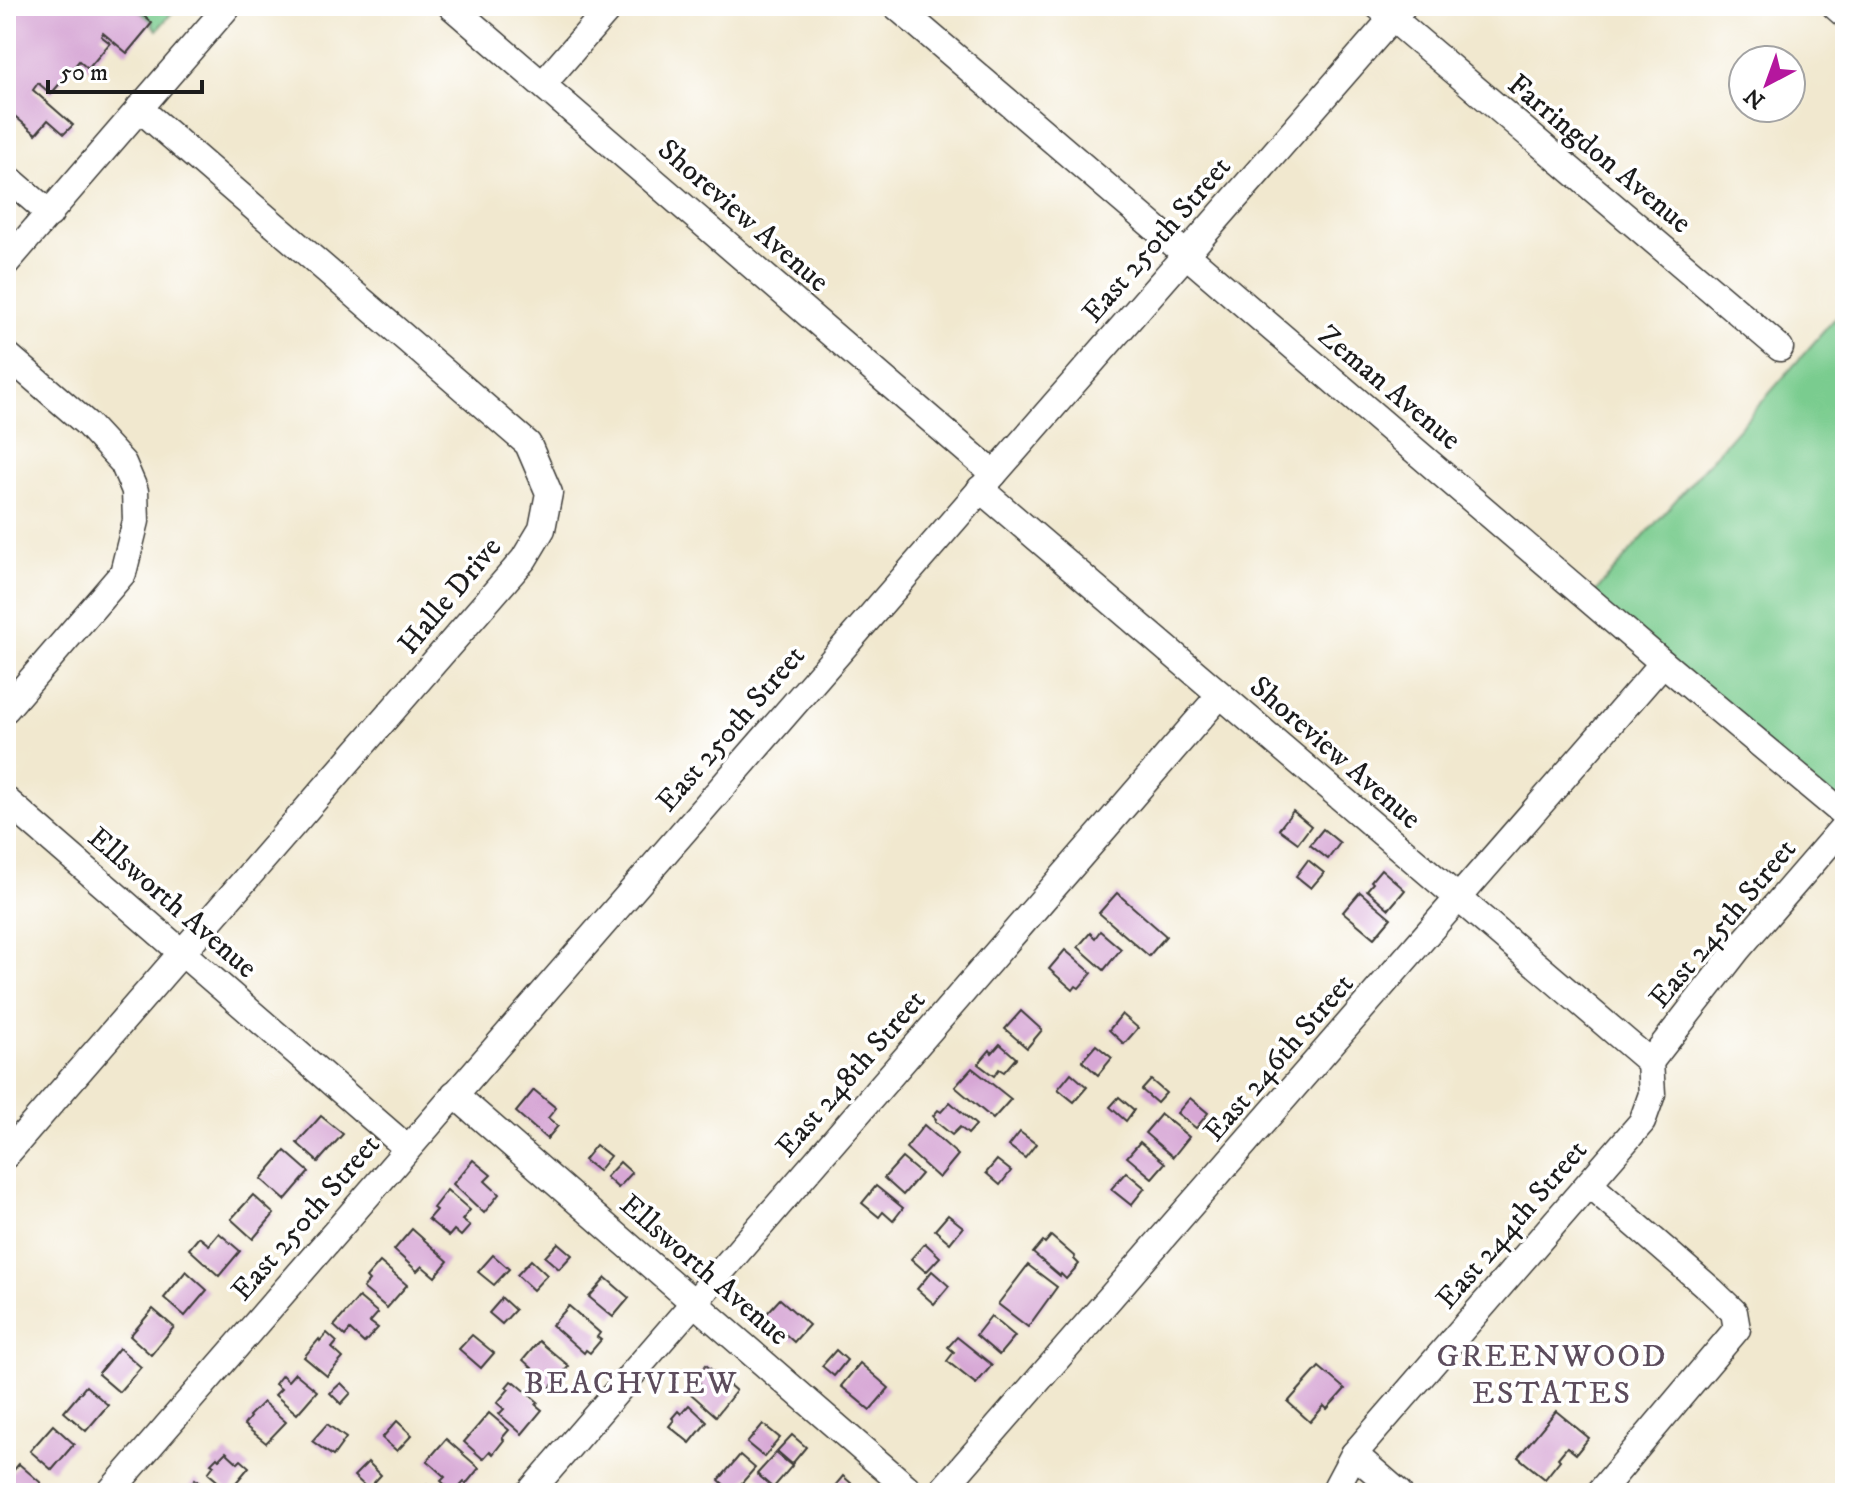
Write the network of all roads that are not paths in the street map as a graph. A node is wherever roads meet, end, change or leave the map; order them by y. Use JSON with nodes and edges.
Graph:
{"nodes":[{"id":1,"x":228,"y":6,"type":"edge"},
{"id":2,"x":451,"y":6,"type":"edge"},
{"id":3,"x":611,"y":6,"type":"edge"},
{"id":4,"x":896,"y":6,"type":"edge"},
{"id":5,"x":1835,"y":6,"type":"edge"},
{"id":6,"x":1391,"y":10,"type":"edge"},
{"id":7,"x":1845,"y":15,"type":"edge"},
{"id":8,"x":543,"y":84,"type":"junction"},
{"id":9,"x":139,"y":108,"type":"junction"},
{"id":10,"x":6,"y":176,"type":"edge"},
{"id":11,"x":50,"y":214,"type":"junction"},
{"id":12,"x":1185,"y":254,"type":"junction"},
{"id":13,"x":6,"y":263,"type":"edge"},
{"id":14,"x":1780,"y":348,"type":"dead end"},
{"id":15,"x":6,"y":354,"type":"edge"},
{"id":16,"x":987,"y":482,"type":"junction"},
{"id":17,"x":1663,"y":663,"type":"junction"},
{"id":18,"x":1220,"y":695,"type":"junction"},
{"id":19,"x":6,"y":709,"type":"edge"},
{"id":20,"x":6,"y":800,"type":"edge"},
{"id":21,"x":1845,"y":815,"type":"edge"},
{"id":22,"x":1845,"y":825,"type":"edge"},
{"id":23,"x":1459,"y":898,"type":"junction"},
{"id":24,"x":183,"y":953,"type":"junction"},
{"id":25,"x":1650,"y":1062,"type":"junction"},
{"id":26,"x":454,"y":1094,"type":"junction"},
{"id":27,"x":407,"y":1148,"type":"junction"},
{"id":28,"x":6,"y":1155,"type":"edge"},
{"id":29,"x":1589,"y":1184,"type":"junction"},
{"id":30,"x":694,"y":1302,"type":"junction"},
{"id":31,"x":1354,"y":1454,"type":"junction"},
{"id":32,"x":109,"y":1493,"type":"edge"},
{"id":33,"x":529,"y":1493,"type":"edge"},
{"id":34,"x":913,"y":1493,"type":"edge"},
{"id":35,"x":940,"y":1493,"type":"edge"},
{"id":36,"x":1336,"y":1493,"type":"edge"},
{"id":37,"x":1399,"y":1493,"type":"edge"},
{"id":38,"x":1599,"y":1493,"type":"edge"}],
"edges":[{"from":1,"to":9,"type":"street"},
{"from":2,"to":8,"type":"street","name":"Shoreview Avenue"},
{"from":3,"to":8,"type":"street"},
{"from":4,"to":12,"type":"street","name":"Zeman Avenue"},
{"from":5,"to":7,"type":"street"},
{"from":6,"to":12,"type":"street","name":"East 250th Street"},
{"from":6,"to":14,"type":"street","name":"Farringdon Avenue"},
{"from":8,"to":16,"type":"street","name":"Shoreview Avenue"},
{"from":9,"to":11,"type":"street"},
{"from":9,"to":24,"type":"street","name":"Halle Drive"},
{"from":10,"to":11,"type":"street"},
{"from":11,"to":13,"type":"street"},
{"from":12,"to":16,"type":"street","name":"East 250th Street"},
{"from":12,"to":17,"type":"street","name":"Zeman Avenue"},
{"from":15,"to":19,"type":"street"},
{"from":16,"to":18,"type":"street","name":"Shoreview Avenue"},
{"from":16,"to":26,"type":"street","name":"East 250th Street"},
{"from":17,"to":21,"type":"street","name":"Zeman Avenue"},
{"from":17,"to":23,"type":"street","name":"East 246th Street"},
{"from":18,"to":23,"type":"street","name":"Shoreview Avenue"},
{"from":18,"to":30,"type":"street","name":"East 248th Street"},
{"from":20,"to":24,"type":"street","name":"Ellsworth Avenue"},
{"from":22,"to":25,"type":"street","name":"East 245th Street"},
{"from":23,"to":25,"type":"street","name":"Shoreview Avenue"},
{"from":23,"to":35,"type":"street","name":"East 246th Street"},
{"from":24,"to":27,"type":"street","name":"Ellsworth Avenue"},
{"from":24,"to":28,"type":"street","name":"Halle Drive"},
{"from":25,"to":29,"type":"street","name":"East 244th Street"},
{"from":26,"to":27,"type":"street","name":"East 250th Street"},
{"from":26,"to":30,"type":"street","name":"Ellsworth Avenue"},
{"from":27,"to":32,"type":"street","name":"East 250th Street"},
{"from":29,"to":31,"type":"street","name":"East 244th Street"},
{"from":29,"to":38,"type":"street"},
{"from":30,"to":33,"type":"street","name":"East 248th Street"},
{"from":30,"to":34,"type":"street","name":"Ellsworth Avenue"},
{"from":31,"to":36,"type":"street","name":"East 244th Street"},
{"from":31,"to":37,"type":"street"}]}
